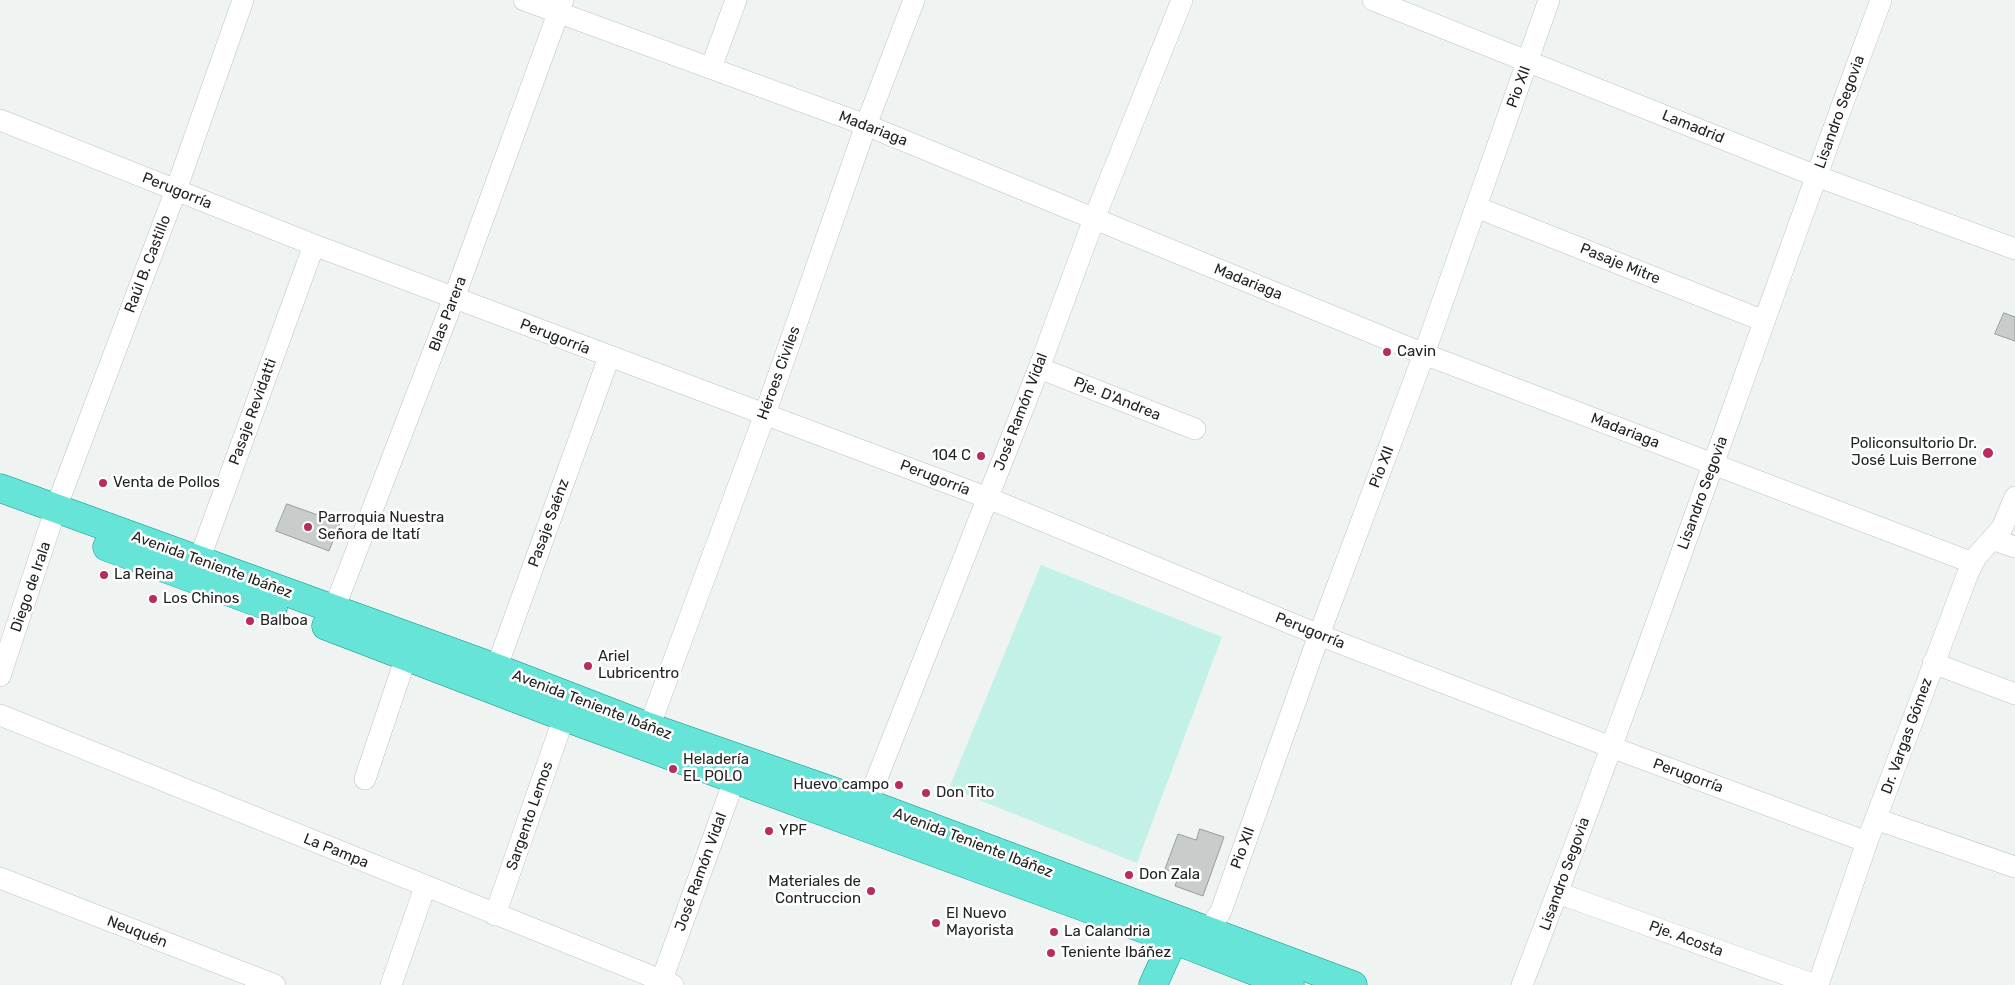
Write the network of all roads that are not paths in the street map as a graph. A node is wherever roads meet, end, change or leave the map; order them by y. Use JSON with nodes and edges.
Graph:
{"nodes":[{"id":1,"x":243,"y":0,"type":"edge"},
{"id":2,"x":524,"y":0,"type":"edge"},
{"id":3,"x":736,"y":0,"type":"edge"},
{"id":4,"x":914,"y":0,"type":"edge"},
{"id":5,"x":1182,"y":0,"type":"edge"},
{"id":6,"x":1373,"y":0,"type":"edge"},
{"id":7,"x":1549,"y":0,"type":"edge"},
{"id":8,"x":1881,"y":0,"type":"edge"},
{"id":9,"x":561,"y":6,"type":"edge"},
{"id":10,"x":1528,"y":61,"type":"junction"},
{"id":11,"x":711,"y":68,"type":"junction"},
{"id":12,"x":0,"y":120,"type":"edge"},
{"id":13,"x":866,"y":125,"type":"junction"},
{"id":14,"x":1816,"y":176,"type":"junction"},
{"id":15,"x":176,"y":190,"type":"junction"},
{"id":16,"x":1476,"y":207,"type":"junction"},
{"id":17,"x":1094,"y":219,"type":"junction"},
{"id":18,"x":314,"y":245,"type":"junction"},
{"id":19,"x":2015,"y":249,"type":"edge"},
{"id":20,"x":454,"y":298,"type":"junction"},
{"id":21,"x":1764,"y":321,"type":"junction"},
{"id":22,"x":1424,"y":354,"type":"junction"},
{"id":23,"x":609,"y":357,"type":"junction"},
{"id":24,"x":1039,"y":368,"type":"junction"},
{"id":25,"x":765,"y":414,"type":"junction"},
{"id":26,"x":1194,"y":429,"type":"dead end"},
{"id":27,"x":1713,"y":464,"type":"junction"},
{"id":28,"x":0,"y":488,"type":"edge"},
{"id":29,"x":2015,"y":497,"type":"edge"},
{"id":30,"x":988,"y":498,"type":"junction"},
{"id":31,"x":0,"y":508,"type":"edge"},
{"id":32,"x":54,"y":517,"type":"junction"},
{"id":33,"x":1992,"y":539,"type":"junction"},
{"id":34,"x":2015,"y":547,"type":"edge"},
{"id":35,"x":1973,"y":563,"type":"junction"},
{"id":36,"x":196,"y":570,"type":"junction"},
{"id":37,"x":330,"y":618,"type":"junction"},
{"id":38,"x":1318,"y":635,"type":"junction"},
{"id":39,"x":406,"y":657,"type":"junction"},
{"id":40,"x":1933,"y":663,"type":"junction"},
{"id":41,"x":0,"y":676,"type":"edge"},
{"id":42,"x":493,"y":678,"type":"junction"},
{"id":43,"x":2015,"y":694,"type":"edge"},
{"id":44,"x":0,"y":715,"type":"edge"},
{"id":45,"x":564,"y":717,"type":"junction"},
{"id":46,"x":646,"y":737,"type":"junction"},
{"id":47,"x":1611,"y":748,"type":"junction"},
{"id":48,"x":738,"y":769,"type":"junction"},
{"id":49,"x":365,"y":779,"type":"dead end"},
{"id":50,"x":863,"y":813,"type":"junction"},
{"id":51,"x":1876,"y":819,"type":"junction"},
{"id":52,"x":1867,"y":842,"type":"junction"},
{"id":53,"x":2015,"y":867,"type":"edge"},
{"id":54,"x":0,"y":878,"type":"edge"},
{"id":55,"x":425,"y":887,"type":"junction"},
{"id":56,"x":1558,"y":893,"type":"junction"},
{"id":57,"x":496,"y":915,"type":"junction"},
{"id":58,"x":1188,"y":935,"type":"junction"},
{"id":59,"x":665,"y":984,"type":"edge"},
{"id":60,"x":1287,"y":984,"type":"edge"},
{"id":61,"x":275,"y":985,"type":"edge"},
{"id":62,"x":391,"y":985,"type":"edge"},
{"id":63,"x":1153,"y":985,"type":"edge"},
{"id":64,"x":1172,"y":985,"type":"edge"},
{"id":65,"x":1353,"y":985,"type":"edge"},
{"id":66,"x":1522,"y":985,"type":"edge"},
{"id":67,"x":1816,"y":985,"type":"edge"}],
"edges":[{"from":1,"to":15,"type":"street","name":"Raúl B. Castillo"},
{"from":2,"to":9,"type":"street","name":"Madariaga"},
{"from":3,"to":11,"type":"street"},
{"from":4,"to":13,"type":"street","name":"Héroes Civiles"},
{"from":5,"to":17,"type":"street","name":"José Ramón Vidal"},
{"from":6,"to":10,"type":"street","name":"Lamadrid"},
{"from":7,"to":10,"type":"street","name":"Pio XII"},
{"from":8,"to":14,"type":"street","name":"Lisandro Segovia"},
{"from":9,"to":11,"type":"street","name":"Madariaga"},
{"from":9,"to":20,"type":"street","name":"Blas Parera"},
{"from":10,"to":14,"type":"street","name":"Lamadrid"},
{"from":10,"to":16,"type":"street","name":"Pio XII"},
{"from":11,"to":13,"type":"street","name":"Madariaga"},
{"from":12,"to":15,"type":"street","name":"Perugorría"},
{"from":13,"to":17,"type":"street","name":"Madariaga"},
{"from":13,"to":25,"type":"street","name":"Héroes Civiles"},
{"from":14,"to":19,"type":"street","name":"Lamadrid"},
{"from":14,"to":21,"type":"street","name":"Lisandro Segovia"},
{"from":15,"to":18,"type":"street","name":"Perugorría"},
{"from":15,"to":32,"type":"street","name":"Raúl B. Castillo"},
{"from":16,"to":21,"type":"street","name":"Pasaje Mitre"},
{"from":16,"to":22,"type":"street","name":"Pio XII"},
{"from":17,"to":22,"type":"street","name":"Madariaga"},
{"from":17,"to":24,"type":"street","name":"José Ramón Vidal"},
{"from":18,"to":20,"type":"street","name":"Perugorría"},
{"from":18,"to":36,"type":"street","name":"Pasaje Revidatti"},
{"from":20,"to":23,"type":"street","name":"Perugorría"},
{"from":20,"to":37,"type":"street","name":"Blas Parera"},
{"from":21,"to":27,"type":"street","name":"Lisandro Segovia"},
{"from":22,"to":27,"type":"street","name":"Madariaga"},
{"from":22,"to":38,"type":"street","name":"Pio XII"},
{"from":23,"to":25,"type":"street","name":"Perugorría"},
{"from":23,"to":42,"type":"street","name":"Pasaje Saénz"},
{"from":24,"to":26,"type":"street","name":"Pje. D'Andrea"},
{"from":24,"to":30,"type":"street","name":"José Ramón Vidal"},
{"from":25,"to":30,"type":"street","name":"Perugorría"},
{"from":25,"to":46,"type":"street","name":"Héroes Civiles"},
{"from":27,"to":35,"type":"street","name":"Madariaga"},
{"from":27,"to":47,"type":"street","name":"Lisandro Segovia"},
{"from":28,"to":32,"type":"main road","name":"Avenida Teniente Ibáñez"},
{"from":29,"to":33,"type":"street","name":"Dr. Vargas Gómez"},
{"from":30,"to":38,"type":"street","name":"Perugorría"},
{"from":30,"to":50,"type":"street","name":"José Ramón Vidal"},
{"from":31,"to":32,"type":"main road","name":"Avenida Teniente Ibáñez"},
{"from":32,"to":36,"type":"main road","name":"Avenida Teniente Ibáñez"},
{"from":32,"to":41,"type":"street","name":"Diego de Irala"},
{"from":33,"to":34,"type":"street"},
{"from":33,"to":35,"type":"street","name":"Dr. Vargas Gómez"},
{"from":35,"to":40,"type":"street","name":"Dr. Vargas Gómez"},
{"from":36,"to":37,"type":"main road","name":"Avenida Teniente Ibáñez"},
{"from":37,"to":39,"type":"main road","name":"Avenida Teniente Ibáñez"},
{"from":37,"to":42,"type":"main road","name":"Avenida Teniente Ibáñez"},
{"from":38,"to":47,"type":"street","name":"Perugorría"},
{"from":38,"to":58,"type":"street","name":"Pio XII"},
{"from":39,"to":42,"type":"main road","name":"Avenida Teniente Ibáñez"},
{"from":39,"to":49,"type":"street"},
{"from":40,"to":43,"type":"street"},
{"from":40,"to":51,"type":"street","name":"Dr. Vargas Gómez"},
{"from":42,"to":45,"type":"main road","name":"Avenida Teniente Ibáñez"},
{"from":42,"to":46,"type":"main road","name":"Avenida Teniente Ibáñez"},
{"from":44,"to":55,"type":"street","name":"La Pampa"},
{"from":45,"to":46,"type":"main road","name":"Avenida Teniente Ibáñez"},
{"from":45,"to":57,"type":"street","name":"Sargento Lemos"},
{"from":46,"to":48,"type":"main road","name":"Avenida Teniente Ibáñez"},
{"from":47,"to":52,"type":"street","name":"Perugorría"},
{"from":47,"to":56,"type":"street","name":"Lisandro Segovia"},
{"from":48,"to":50,"type":"main road","name":"Avenida Teniente Ibáñez"},
{"from":48,"to":59,"type":"street","name":"José Ramón Vidal"},
{"from":50,"to":58,"type":"main road","name":"Avenida Teniente Ibáñez"},
{"from":51,"to":52,"type":"street","name":"Dr. Vargas Gómez"},
{"from":51,"to":53,"type":"street"},
{"from":52,"to":67,"type":"street","name":"Dr. Vargas Gómez"},
{"from":54,"to":61,"type":"street","name":"Neuquén"},
{"from":55,"to":57,"type":"street","name":"La Pampa"},
{"from":55,"to":62,"type":"street"},
{"from":56,"to":66,"type":"street","name":"Lisandro Segovia"},
{"from":56,"to":67,"type":"street","name":"Pje. Acosta"},
{"from":57,"to":59,"type":"street","name":"La Pampa"},
{"from":58,"to":60,"type":"main road","name":"Avenida Teniente Ibáñez"},
{"from":58,"to":63,"type":"main road"},
{"from":58,"to":64,"type":"main road"},
{"from":58,"to":65,"type":"main road","name":"Avenida Teniente Ibáñez"}]}
